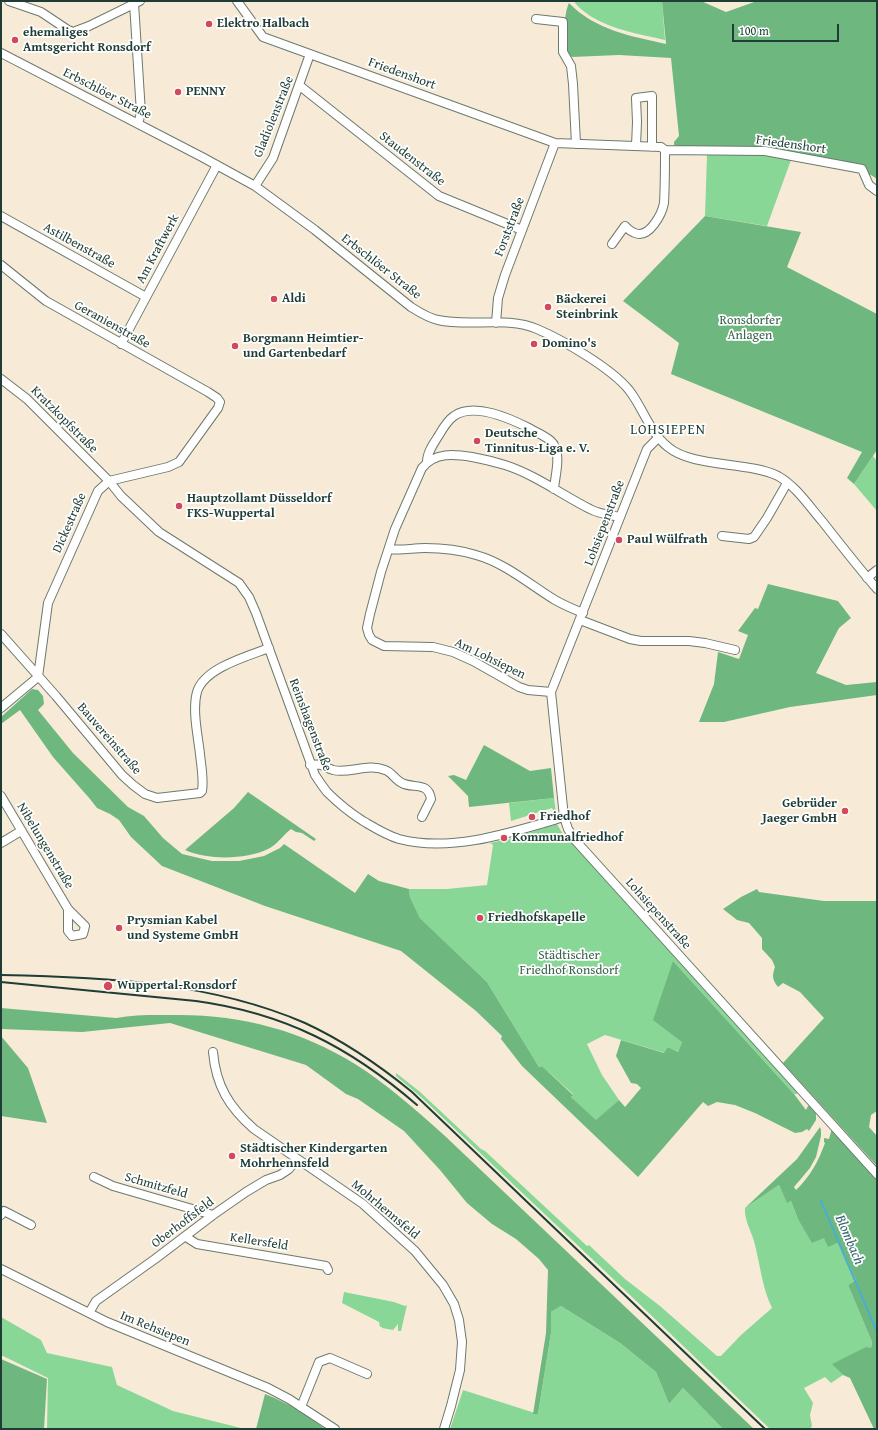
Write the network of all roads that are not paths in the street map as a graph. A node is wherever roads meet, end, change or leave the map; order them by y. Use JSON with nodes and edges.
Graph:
{"nodes":[{"id":1,"x":9,"y":1,"type":"edge"},
{"id":2,"x":237,"y":1,"type":"edge"},
{"id":3,"x":137,"y":2,"type":"edge"},
{"id":4,"x":536,"y":19,"type":"dead end"},
{"id":5,"x":1,"y":52,"type":"edge"},
{"id":6,"x":310,"y":54,"type":"junction"},
{"id":7,"x":300,"y":86,"type":"junction"},
{"id":8,"x":138,"y":124,"type":"junction"},
{"id":9,"x":555,"y":143,"type":"junction"},
{"id":10,"x":576,"y":144,"type":"junction"},
{"id":11,"x":636,"y":146,"type":"junction"},
{"id":12,"x":652,"y":147,"type":"junction"},
{"id":13,"x":665,"y":150,"type":"junction"},
{"id":14,"x":217,"y":165,"type":"junction"},
{"id":15,"x":255,"y":186,"type":"junction"},
{"id":16,"x":877,"y":191,"type":"edge"},
{"id":17,"x":1,"y":216,"type":"edge"},
{"id":18,"x":522,"y":230,"type":"junction"},
{"id":19,"x":612,"y":244,"type":"dead end"},
{"id":20,"x":1,"y":265,"type":"edge"},
{"id":21,"x":146,"y":297,"type":"junction"},
{"id":22,"x":496,"y":323,"type":"junction"},
{"id":23,"x":121,"y":344,"type":"junction"},
{"id":24,"x":1,"y":379,"type":"edge"},
{"id":25,"x":658,"y":438,"type":"junction"},
{"id":26,"x":427,"y":462,"type":"junction"},
{"id":27,"x":109,"y":481,"type":"junction"},
{"id":28,"x":787,"y":483,"type":"junction"},
{"id":29,"x":554,"y":489,"type":"junction"},
{"id":30,"x":620,"y":517,"type":"junction"},
{"id":31,"x":722,"y":536,"type":"dead end"},
{"id":32,"x":389,"y":549,"type":"junction"},
{"id":33,"x":877,"y":570,"type":"edge"},
{"id":34,"x":867,"y":578,"type":"junction"},
{"id":35,"x":877,"y":589,"type":"edge"},
{"id":36,"x":581,"y":616,"type":"junction"},
{"id":37,"x":1,"y":634,"type":"edge"},
{"id":38,"x":269,"y":648,"type":"junction"},
{"id":39,"x":735,"y":650,"type":"dead end"},
{"id":40,"x":38,"y":677,"type":"junction"},
{"id":41,"x":550,"y":692,"type":"junction"},
{"id":42,"x":1,"y":708,"type":"edge"},
{"id":43,"x":310,"y":764,"type":"junction"},
{"id":44,"x":1,"y":796,"type":"edge"},
{"id":45,"x":422,"y":817,"type":"dead end"},
{"id":46,"x":564,"y":817,"type":"junction"},
{"id":47,"x":21,"y":831,"type":"junction"},
{"id":48,"x":1,"y":842,"type":"edge"},
{"id":49,"x":68,"y":909,"type":"dead end"},
{"id":50,"x":213,"y":1052,"type":"dead end"},
{"id":51,"x":297,"y":1159,"type":"junction"},
{"id":52,"x":877,"y":1174,"type":"edge"},
{"id":53,"x":94,"y":1177,"type":"dead end"},
{"id":54,"x":1,"y":1215,"type":"edge"},
{"id":55,"x":213,"y":1215,"type":"junction"},
{"id":56,"x":31,"y":1225,"type":"dead end"},
{"id":57,"x":186,"y":1236,"type":"junction"},
{"id":58,"x":1,"y":1269,"type":"edge"},
{"id":59,"x":328,"y":1270,"type":"dead end"},
{"id":60,"x":89,"y":1313,"type":"junction"},
{"id":61,"x":367,"y":1374,"type":"dead end"},
{"id":62,"x":301,"y":1407,"type":"junction"},
{"id":63,"x":335,"y":1429,"type":"edge"},
{"id":64,"x":444,"y":1429,"type":"edge"}],
"edges":[{"from":1,"to":3,"type":"street"},
{"from":2,"to":6,"type":"street","name":"Friedenshort"},
{"from":3,"to":8,"type":"street"},
{"from":4,"to":10,"type":"street"},
{"from":5,"to":8,"type":"street","name":"Erbschlöer Straße"},
{"from":6,"to":7,"type":"street","name":"Gladiolenstraße"},
{"from":6,"to":9,"type":"street","name":"Friedenshort"},
{"from":7,"to":15,"type":"street","name":"Gladiolenstraße"},
{"from":7,"to":18,"type":"street","name":"Staudenstraße"},
{"from":8,"to":14,"type":"street","name":"Erbschlöer Straße"},
{"from":9,"to":10,"type":"street","name":"Friedenshort"},
{"from":9,"to":18,"type":"street","name":"Forststraße"},
{"from":10,"to":11,"type":"street","name":"Friedenshort"},
{"from":11,"to":12,"type":"street","name":"Friedenshort"},
{"from":11,"to":12,"type":"street"},
{"from":12,"to":13,"type":"street","name":"Friedenshort"},
{"from":13,"to":16,"type":"street","name":"Friedenshort"},
{"from":13,"to":19,"type":"street"},
{"from":14,"to":15,"type":"street","name":"Erbschlöer Straße"},
{"from":14,"to":21,"type":"street","name":"Am Kraftwerk"},
{"from":15,"to":22,"type":"street","name":"Erbschlöer Straße"},
{"from":17,"to":21,"type":"street","name":"Astilbenstraße"},
{"from":18,"to":22,"type":"street","name":"Forststraße"},
{"from":20,"to":23,"type":"street","name":"Geranienstraße"},
{"from":21,"to":23,"type":"street","name":"Am Kraftwerk"},
{"from":22,"to":25,"type":"street","name":"Erbschlöer Straße"},
{"from":23,"to":27,"type":"street","name":"Geranienstraße"},
{"from":24,"to":27,"type":"street","name":"Kratzkopfstraße"},
{"from":25,"to":28,"type":"street","name":"Erbschlöer Straße"},
{"from":25,"to":30,"type":"street","name":"Lohsiepenstraße"},
{"from":26,"to":29,"type":"street"},
{"from":26,"to":29,"type":"street","name":"Am Lohsiepen"},
{"from":26,"to":32,"type":"street","name":"Am Lohsiepen"},
{"from":27,"to":38,"type":"street","name":"Reinshagenstraße"},
{"from":27,"to":40,"type":"street","name":"Dickestraße"},
{"from":28,"to":31,"type":"street"},
{"from":28,"to":34,"type":"street","name":"Erbschlöer Straße"},
{"from":29,"to":30,"type":"street"},
{"from":30,"to":36,"type":"street","name":"Lohsiepenstraße"},
{"from":32,"to":36,"type":"street"},
{"from":32,"to":41,"type":"street","name":"Am Lohsiepen"},
{"from":33,"to":34,"type":"street"},
{"from":34,"to":35,"type":"street","name":"Erbschlöer Straße"},
{"from":36,"to":39,"type":"street"},
{"from":36,"to":41,"type":"street","name":"Lohsiepenstraße"},
{"from":37,"to":40,"type":"street"},
{"from":38,"to":40,"type":"street","name":"Bauvereinstraße"},
{"from":38,"to":43,"type":"street","name":"Reinshagenstraße"},
{"from":40,"to":42,"type":"street"},
{"from":41,"to":46,"type":"street","name":"Lohsiepenstraße"},
{"from":43,"to":45,"type":"street"},
{"from":43,"to":46,"type":"street","name":"Reinshagenstraße"},
{"from":44,"to":47,"type":"street","name":"Nibelungenstraße"},
{"from":46,"to":52,"type":"street","name":"Lohsiepenstraße"},
{"from":47,"to":48,"type":"street"},
{"from":47,"to":49,"type":"street","name":"Nibelungenstraße"},
{"from":50,"to":51,"type":"street","name":"Mohrhennsfeld"},
{"from":51,"to":55,"type":"street","name":"Oberhoffsfeld"},
{"from":51,"to":64,"type":"street","name":"Mohrhennsfeld"},
{"from":53,"to":55,"type":"street","name":"Schmitzfeld"},
{"from":54,"to":56,"type":"street"},
{"from":55,"to":57,"type":"street","name":"Oberhoffsfeld"},
{"from":57,"to":59,"type":"street","name":"Kellersfeld"},
{"from":57,"to":60,"type":"street","name":"Oberhoffsfeld"},
{"from":58,"to":60,"type":"street","name":"Im Rehsiepen"},
{"from":60,"to":62,"type":"street","name":"Im Rehsiepen"},
{"from":61,"to":62,"type":"street"},
{"from":62,"to":63,"type":"street","name":"Im Rehsiepen"}]}
